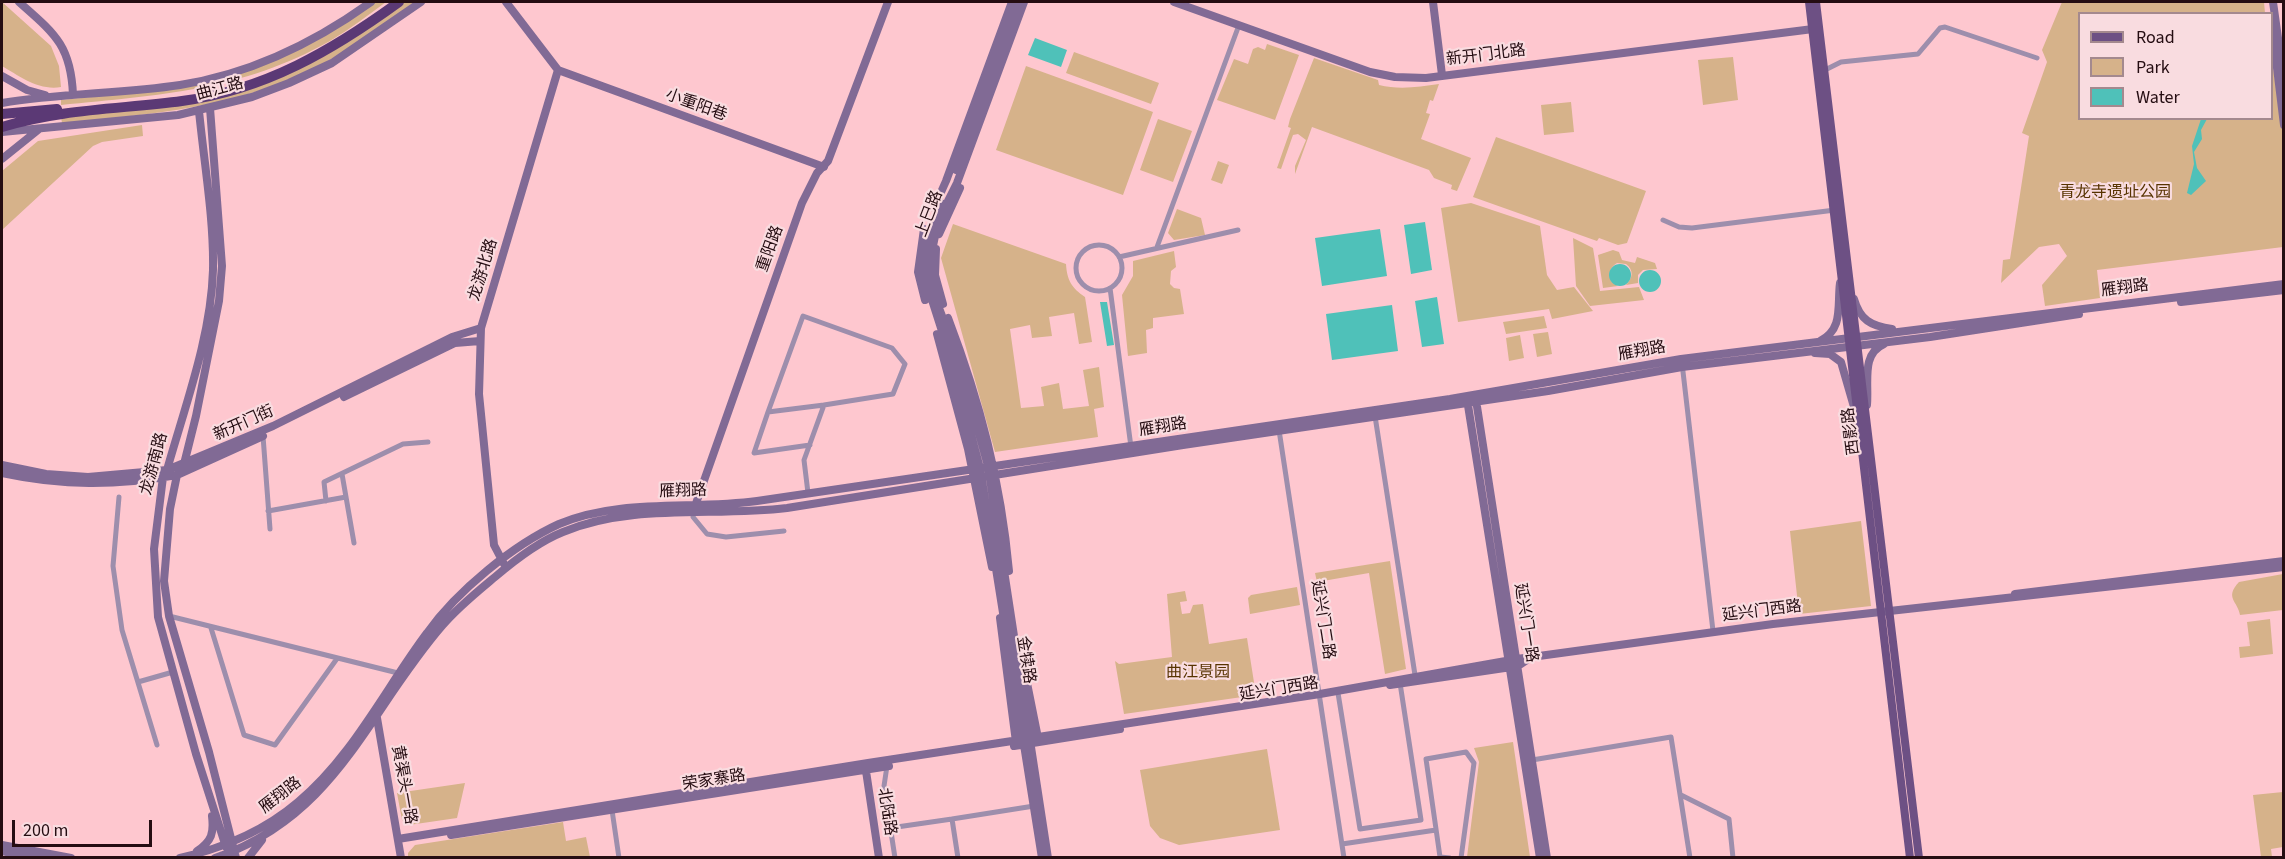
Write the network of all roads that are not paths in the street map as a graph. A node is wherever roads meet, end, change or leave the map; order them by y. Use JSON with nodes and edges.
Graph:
{"nodes":[{"id":1,"x":19,"y":2,"type":"edge"},
{"id":2,"x":371,"y":2,"type":"edge"},
{"id":3,"x":390,"y":2,"type":"edge"},
{"id":4,"x":399,"y":2,"type":"edge"},
{"id":5,"x":421,"y":2,"type":"edge"},
{"id":6,"x":506,"y":2,"type":"edge"},
{"id":7,"x":888,"y":2,"type":"edge"},
{"id":8,"x":1012,"y":2,"type":"edge"},
{"id":9,"x":1018,"y":2,"type":"edge"},
{"id":10,"x":1024,"y":2,"type":"edge"},
{"id":11,"x":1029,"y":2,"type":"edge"},
{"id":12,"x":1174,"y":2,"type":"edge"},
{"id":13,"x":1435,"y":2,"type":"edge"},
{"id":14,"x":1809,"y":2,"type":"edge"},
{"id":15,"x":1816,"y":2,"type":"edge"},
{"id":16,"x":2273,"y":2,"type":"edge"},
{"id":17,"x":1239,"y":25,"type":"junction"},
{"id":18,"x":1813,"y":28,"type":"junction"},
{"id":19,"x":2273,"y":43,"type":"edge"},
{"id":20,"x":2037,"y":58,"type":"dead end"},
{"id":21,"x":558,"y":70,"type":"junction"},
{"id":22,"x":1825,"y":70,"type":"junction"},
{"id":23,"x":1444,"y":75,"type":"junction"},
{"id":24,"x":2,"y":76,"type":"edge"},
{"id":25,"x":2283,"y":81,"type":"edge"},
{"id":26,"x":73,"y":95,"type":"junction"},
{"id":27,"x":58,"y":96,"type":"junction"},
{"id":28,"x":2,"y":103,"type":"edge"},
{"id":29,"x":210,"y":108,"type":"junction"},
{"id":30,"x":199,"y":111,"type":"junction"},
{"id":31,"x":2,"y":114,"type":"edge"},
{"id":32,"x":2283,"y":125,"type":"edge"},
{"id":33,"x":2,"y":127,"type":"edge"},
{"id":34,"x":44,"y":128,"type":"junction"},
{"id":35,"x":2,"y":132,"type":"edge"},
{"id":36,"x":2,"y":159,"type":"edge"},
{"id":37,"x":824,"y":167,"type":"junction"},
{"id":38,"x":1835,"y":210,"type":"junction"},
{"id":39,"x":1663,"y":220,"type":"dead end"},
{"id":40,"x":1238,"y":230,"type":"dead end"},
{"id":41,"x":1157,"y":248,"type":"junction"},
{"id":42,"x":1119,"y":257,"type":"junction"},
{"id":43,"x":1841,"y":278,"type":"junction"},
{"id":44,"x":2283,"y":284,"type":"edge"},
{"id":45,"x":1110,"y":288,"type":"junction"},
{"id":46,"x":2283,"y":290,"type":"edge"},
{"id":47,"x":1851,"y":291,"type":"junction"},
{"id":48,"x":481,"y":328,"type":"junction"},
{"id":49,"x":1903,"y":330,"type":"junction"},
{"id":50,"x":1893,"y":340,"type":"junction"},
{"id":51,"x":480,"y":341,"type":"junction"},
{"id":52,"x":1853,"y":341,"type":"junction"},
{"id":53,"x":1815,"y":343,"type":"junction"},
{"id":54,"x":1793,"y":352,"type":"junction"},
{"id":55,"x":1682,"y":363,"type":"junction"},
{"id":56,"x":1471,"y":398,"type":"junction"},
{"id":57,"x":824,"y":405,"type":"junction"},
{"id":58,"x":768,"y":412,"type":"junction"},
{"id":59,"x":1375,"y":416,"type":"junction"},
{"id":60,"x":1861,"y":418,"type":"junction"},
{"id":61,"x":1277,"y":427,"type":"junction"},
{"id":62,"x":263,"y":436,"type":"junction"},
{"id":63,"x":428,"y":442,"type":"dead end"},
{"id":64,"x":810,"y":445,"type":"junction"},
{"id":65,"x":1131,"y":450,"type":"junction"},
{"id":66,"x":184,"y":464,"type":"junction"},
{"id":67,"x":2,"y":465,"type":"edge"},
{"id":68,"x":984,"y":467,"type":"junction"},
{"id":69,"x":2,"y":473,"type":"edge"},
{"id":70,"x":165,"y":473,"type":"junction"},
{"id":71,"x":342,"y":474,"type":"junction"},
{"id":72,"x":177,"y":475,"type":"junction"},
{"id":73,"x":986,"y":477,"type":"junction"},
{"id":74,"x":808,"y":493,"type":"junction"},
{"id":75,"x":119,"y":497,"type":"dead end"},
{"id":76,"x":346,"y":497,"type":"junction"},
{"id":77,"x":326,"y":501,"type":"junction"},
{"id":78,"x":694,"y":509,"type":"junction"},
{"id":79,"x":268,"y":511,"type":"junction"},
{"id":80,"x":270,"y":529,"type":"dead end"},
{"id":81,"x":784,"y":531,"type":"dead end"},
{"id":82,"x":354,"y":543,"type":"dead end"},
{"id":83,"x":2283,"y":561,"type":"edge"},
{"id":84,"x":504,"y":564,"type":"junction"},
{"id":85,"x":2283,"y":567,"type":"edge"},
{"id":86,"x":1999,"y":598,"type":"junction"},
{"id":87,"x":1885,"y":611,"type":"junction"},
{"id":88,"x":169,"y":616,"type":"junction"},
{"id":89,"x":212,"y":628,"type":"junction"},
{"id":90,"x":1713,"y":632,"type":"junction"},
{"id":91,"x":336,"y":660,"type":"junction"},
{"id":92,"x":1514,"y":663,"type":"junction"},
{"id":93,"x":173,"y":672,"type":"junction"},
{"id":94,"x":398,"y":673,"type":"junction"},
{"id":95,"x":1415,"y":675,"type":"junction"},
{"id":96,"x":138,"y":682,"type":"junction"},
{"id":97,"x":1400,"y":683,"type":"junction"},
{"id":98,"x":1338,"y":693,"type":"junction"},
{"id":99,"x":1320,"y":696,"type":"junction"},
{"id":100,"x":377,"y":718,"type":"junction"},
{"id":101,"x":1028,"y":741,"type":"junction"},
{"id":102,"x":157,"y":745,"type":"dead end"},
{"id":103,"x":1532,"y":760,"type":"junction"},
{"id":104,"x":887,"y":766,"type":"junction"},
{"id":105,"x":1427,"y":766,"type":"junction"},
{"id":106,"x":1413,"y":769,"type":"junction"},
{"id":107,"x":866,"y":771,"type":"junction"},
{"id":108,"x":1681,"y":795,"type":"junction"},
{"id":109,"x":211,"y":803,"type":"junction"},
{"id":110,"x":1034,"y":806,"type":"junction"},
{"id":111,"x":612,"y":810,"type":"junction"},
{"id":112,"x":952,"y":819,"type":"junction"},
{"id":113,"x":890,"y":828,"type":"junction"},
{"id":114,"x":1436,"y":830,"type":"junction"},
{"id":115,"x":271,"y":831,"type":"junction"},
{"id":116,"x":399,"y":841,"type":"junction"},
{"id":117,"x":1342,"y":844,"type":"junction"},
{"id":118,"x":2,"y":845,"type":"edge"},
{"id":119,"x":2,"y":851,"type":"edge"},
{"id":120,"x":231,"y":851,"type":"edge"},
{"id":121,"x":18,"y":853,"type":"edge"},
{"id":122,"x":191,"y":855,"type":"junction"},
{"id":123,"x":34,"y":858,"type":"edge"},
{"id":124,"x":71,"y":858,"type":"edge"},
{"id":125,"x":180,"y":858,"type":"edge"},
{"id":126,"x":215,"y":858,"type":"edge"},
{"id":127,"x":248,"y":858,"type":"edge"},
{"id":128,"x":401,"y":858,"type":"edge"},
{"id":129,"x":619,"y":858,"type":"edge"},
{"id":130,"x":879,"y":858,"type":"edge"},
{"id":131,"x":895,"y":858,"type":"edge"},
{"id":132,"x":958,"y":858,"type":"edge"},
{"id":133,"x":1042,"y":858,"type":"edge"},
{"id":134,"x":1048,"y":858,"type":"edge"},
{"id":135,"x":1344,"y":858,"type":"edge"},
{"id":136,"x":1450,"y":858,"type":"edge"},
{"id":137,"x":1461,"y":858,"type":"edge"},
{"id":138,"x":1539,"y":858,"type":"edge"},
{"id":139,"x":1547,"y":858,"type":"edge"},
{"id":140,"x":1690,"y":858,"type":"edge"},
{"id":141,"x":1733,"y":858,"type":"edge"},
{"id":142,"x":1910,"y":858,"type":"edge"},
{"id":143,"x":1918,"y":858,"type":"edge"}],
"edges":[{"from":1,"to":26,"type":"street"},
{"from":2,"to":26,"type":"street","name":"曲江路"},
{"from":3,"to":31,"type":"highway","name":"曲江路"},
{"from":4,"to":33,"type":"highway","name":"曲江路"},
{"from":5,"to":29,"type":"street","name":"曲江路"},
{"from":6,"to":21,"type":"street"},
{"from":7,"to":37,"type":"street","name":"重阳路"},
{"from":8,"to":68,"type":"street"},
{"from":9,"to":68,"type":"street","name":"上巳路"},
{"from":10,"to":68,"type":"street","name":"上巳路"},
{"from":11,"to":68,"type":"street"},
{"from":12,"to":17,"type":"street","name":"新开门北路"},
{"from":13,"to":23,"type":"street"},
{"from":14,"to":18,"type":"main road","name":"西影路"},
{"from":15,"to":22,"type":"main road","name":"西影路"},
{"from":16,"to":25,"type":"street"},
{"from":17,"to":23,"type":"street","name":"新开门北路"},
{"from":17,"to":41,"type":"street"},
{"from":18,"to":23,"type":"street","name":"新开门北路"},
{"from":18,"to":38,"type":"main road","name":"西影路"},
{"from":19,"to":32,"type":"street"},
{"from":20,"to":22,"type":"street"},
{"from":21,"to":37,"type":"street","name":"小重阳巷"},
{"from":21,"to":48,"type":"street","name":"龙游北路"},
{"from":22,"to":47,"type":"main road","name":"西影路"},
{"from":24,"to":27,"type":"street"},
{"from":26,"to":27,"type":"street","name":"曲江路"},
{"from":27,"to":28,"type":"street","name":"曲江路"},
{"from":29,"to":30,"type":"street","name":"曲江路"},
{"from":29,"to":66,"type":"street","name":"龙游南路"},
{"from":30,"to":34,"type":"street","name":"曲江路"},
{"from":30,"to":70,"type":"street","name":"龙游南路"},
{"from":34,"to":35,"type":"street","name":"曲江路"},
{"from":34,"to":36,"type":"street"},
{"from":37,"to":78,"type":"street","name":"重阳路"},
{"from":38,"to":39,"type":"street"},
{"from":38,"to":43,"type":"main road","name":"西影路"},
{"from":40,"to":41,"type":"street"},
{"from":41,"to":42,"type":"street"},
{"from":42,"to":45,"type":"street"},
{"from":42,"to":45,"type":"street"},
{"from":43,"to":52,"type":"main road","name":"西影路"},
{"from":43,"to":53,"type":"street"},
{"from":44,"to":49,"type":"street","name":"雁翔路"},
{"from":45,"to":65,"type":"street"},
{"from":46,"to":50,"type":"street","name":"雁翔路"},
{"from":47,"to":49,"type":"street"},
{"from":47,"to":52,"type":"main road","name":"西影路"},
{"from":48,"to":51,"type":"street","name":"龙游北路"},
{"from":48,"to":66,"type":"street","name":"新开门街"},
{"from":49,"to":52,"type":"street","name":"雁翔路"},
{"from":50,"to":52,"type":"street","name":"雁翔路"},
{"from":50,"to":60,"type":"street"},
{"from":51,"to":62,"type":"street","name":"新开门街"},
{"from":51,"to":84,"type":"street","name":"龙游北路"},
{"from":52,"to":53,"type":"street","name":"雁翔路"},
{"from":52,"to":54,"type":"street","name":"雁翔路"},
{"from":52,"to":60,"type":"main road","name":"西影路"},
{"from":53,"to":55,"type":"street","name":"雁翔路"},
{"from":54,"to":55,"type":"street","name":"雁翔路"},
{"from":54,"to":60,"type":"street"},
{"from":55,"to":56,"type":"street","name":"雁翔路"},
{"from":55,"to":90,"type":"street"},
{"from":56,"to":59,"type":"street","name":"雁翔路"},
{"from":56,"to":61,"type":"street","name":"雁翔路"},
{"from":56,"to":92,"type":"street","name":"延兴门一路"},
{"from":57,"to":58,"type":"street"},
{"from":57,"to":58,"type":"street"},
{"from":57,"to":64,"type":"street"},
{"from":58,"to":64,"type":"street"},
{"from":59,"to":61,"type":"street","name":"雁翔路"},
{"from":59,"to":95,"type":"street"},
{"from":60,"to":87,"type":"main road","name":"西影路"},
{"from":61,"to":65,"type":"street","name":"雁翔路"},
{"from":61,"to":99,"type":"street","name":"延兴门二路"},
{"from":62,"to":72,"type":"street","name":"新开门街"},
{"from":62,"to":79,"type":"street"},
{"from":63,"to":71,"type":"street"},
{"from":64,"to":74,"type":"street"},
{"from":65,"to":68,"type":"street","name":"雁翔路"},
{"from":65,"to":73,"type":"street","name":"雁翔路"},
{"from":66,"to":70,"type":"street","name":"新开门街"},
{"from":66,"to":72,"type":"street","name":"龙游南路"},
{"from":67,"to":70,"type":"street","name":"新开门街"},
{"from":68,"to":73,"type":"street","name":"上巳路"},
{"from":68,"to":73,"type":"street"},
{"from":68,"to":74,"type":"street","name":"雁翔路"},
{"from":69,"to":70,"type":"street","name":"新开门街"},
{"from":70,"to":72,"type":"street","name":"新开门街"},
{"from":70,"to":93,"type":"street","name":"龙游南路"},
{"from":71,"to":76,"type":"street"},
{"from":71,"to":77,"type":"street"},
{"from":72,"to":88,"type":"street","name":"龙游南路"},
{"from":73,"to":78,"type":"street","name":"雁翔路"},
{"from":73,"to":101,"type":"street","name":"金犊路"},
{"from":73,"to":101,"type":"street"},
{"from":74,"to":78,"type":"street","name":"雁翔路"},
{"from":75,"to":96,"type":"street"},
{"from":76,"to":77,"type":"street"},
{"from":76,"to":82,"type":"street"},
{"from":77,"to":79,"type":"street"},
{"from":78,"to":81,"type":"street"},
{"from":78,"to":84,"type":"street","name":"雁翔路"},
{"from":79,"to":80,"type":"street"},
{"from":83,"to":86,"type":"street","name":"延兴门西路"},
{"from":84,"to":94,"type":"street","name":"雁翔路"},
{"from":84,"to":100,"type":"street","name":"雁翔路"},
{"from":85,"to":86,"type":"street","name":"延兴门西路"},
{"from":86,"to":87,"type":"street","name":"延兴门西路"},
{"from":87,"to":90,"type":"street","name":"延兴门西路"},
{"from":87,"to":142,"type":"main road","name":"西影路"},
{"from":87,"to":143,"type":"main road","name":"西影路"},
{"from":88,"to":89,"type":"street"},
{"from":88,"to":120,"type":"street","name":"龙游南路"},
{"from":89,"to":91,"type":"street"},
{"from":89,"to":91,"type":"street"},
{"from":90,"to":92,"type":"street","name":"延兴门西路"},
{"from":91,"to":94,"type":"street"},
{"from":92,"to":95,"type":"street","name":"延兴门西路"},
{"from":92,"to":97,"type":"street","name":"延兴门西路"},
{"from":92,"to":103,"type":"street","name":"延兴门一路"},
{"from":92,"to":138,"type":"street","name":"延兴门一路"},
{"from":93,"to":96,"type":"street"},
{"from":93,"to":109,"type":"street","name":"龙游南路"},
{"from":94,"to":120,"type":"street","name":"雁翔路"},
{"from":95,"to":99,"type":"street","name":"延兴门西路"},
{"from":96,"to":102,"type":"street"},
{"from":97,"to":98,"type":"street","name":"延兴门西路"},
{"from":97,"to":106,"type":"street"},
{"from":98,"to":99,"type":"street","name":"延兴门西路"},
{"from":98,"to":106,"type":"street"},
{"from":99,"to":101,"type":"street","name":"延兴门西路"},
{"from":99,"to":117,"type":"street","name":"延兴门二路"},
{"from":100,"to":115,"type":"street","name":"雁翔路"},
{"from":100,"to":116,"type":"street","name":"黄渠头一路"},
{"from":101,"to":104,"type":"street","name":"荣家寨路"},
{"from":101,"to":110,"type":"street","name":"金犊路"},
{"from":101,"to":116,"type":"street","name":"荣家寨路"},
{"from":101,"to":134,"type":"street","name":"金犊路"},
{"from":103,"to":108,"type":"street"},
{"from":103,"to":139,"type":"street","name":"延兴门一路"},
{"from":104,"to":107,"type":"street","name":"荣家寨路"},
{"from":104,"to":113,"type":"street"},
{"from":105,"to":106,"type":"street"},
{"from":105,"to":114,"type":"street"},
{"from":105,"to":137,"type":"street"},
{"from":107,"to":111,"type":"street","name":"荣家寨路"},
{"from":107,"to":130,"type":"street","name":"北陆路"},
{"from":108,"to":140,"type":"street"},
{"from":108,"to":141,"type":"street"},
{"from":109,"to":120,"type":"street","name":"龙游南路"},
{"from":109,"to":122,"type":"street"},
{"from":110,"to":112,"type":"street"},
{"from":110,"to":133,"type":"street","name":"金犊路"},
{"from":111,"to":116,"type":"street","name":"荣家寨路"},
{"from":111,"to":129,"type":"street"},
{"from":112,"to":113,"type":"street"},
{"from":112,"to":132,"type":"street"},
{"from":113,"to":131,"type":"street"},
{"from":114,"to":117,"type":"street"},
{"from":114,"to":136,"type":"street"},
{"from":115,"to":120,"type":"street","name":"雁翔路"},
{"from":115,"to":127,"type":"street"},
{"from":116,"to":128,"type":"street","name":"黄渠头一路"},
{"from":117,"to":135,"type":"street","name":"延兴门二路"},
{"from":118,"to":121,"type":"street"},
{"from":119,"to":121,"type":"street"},
{"from":120,"to":122,"type":"street","name":"雁翔路"},
{"from":120,"to":126,"type":"street","name":"雁翔路"},
{"from":121,"to":123,"type":"street"},
{"from":121,"to":124,"type":"street"},
{"from":122,"to":125,"type":"street","name":"雁翔路"}]}
